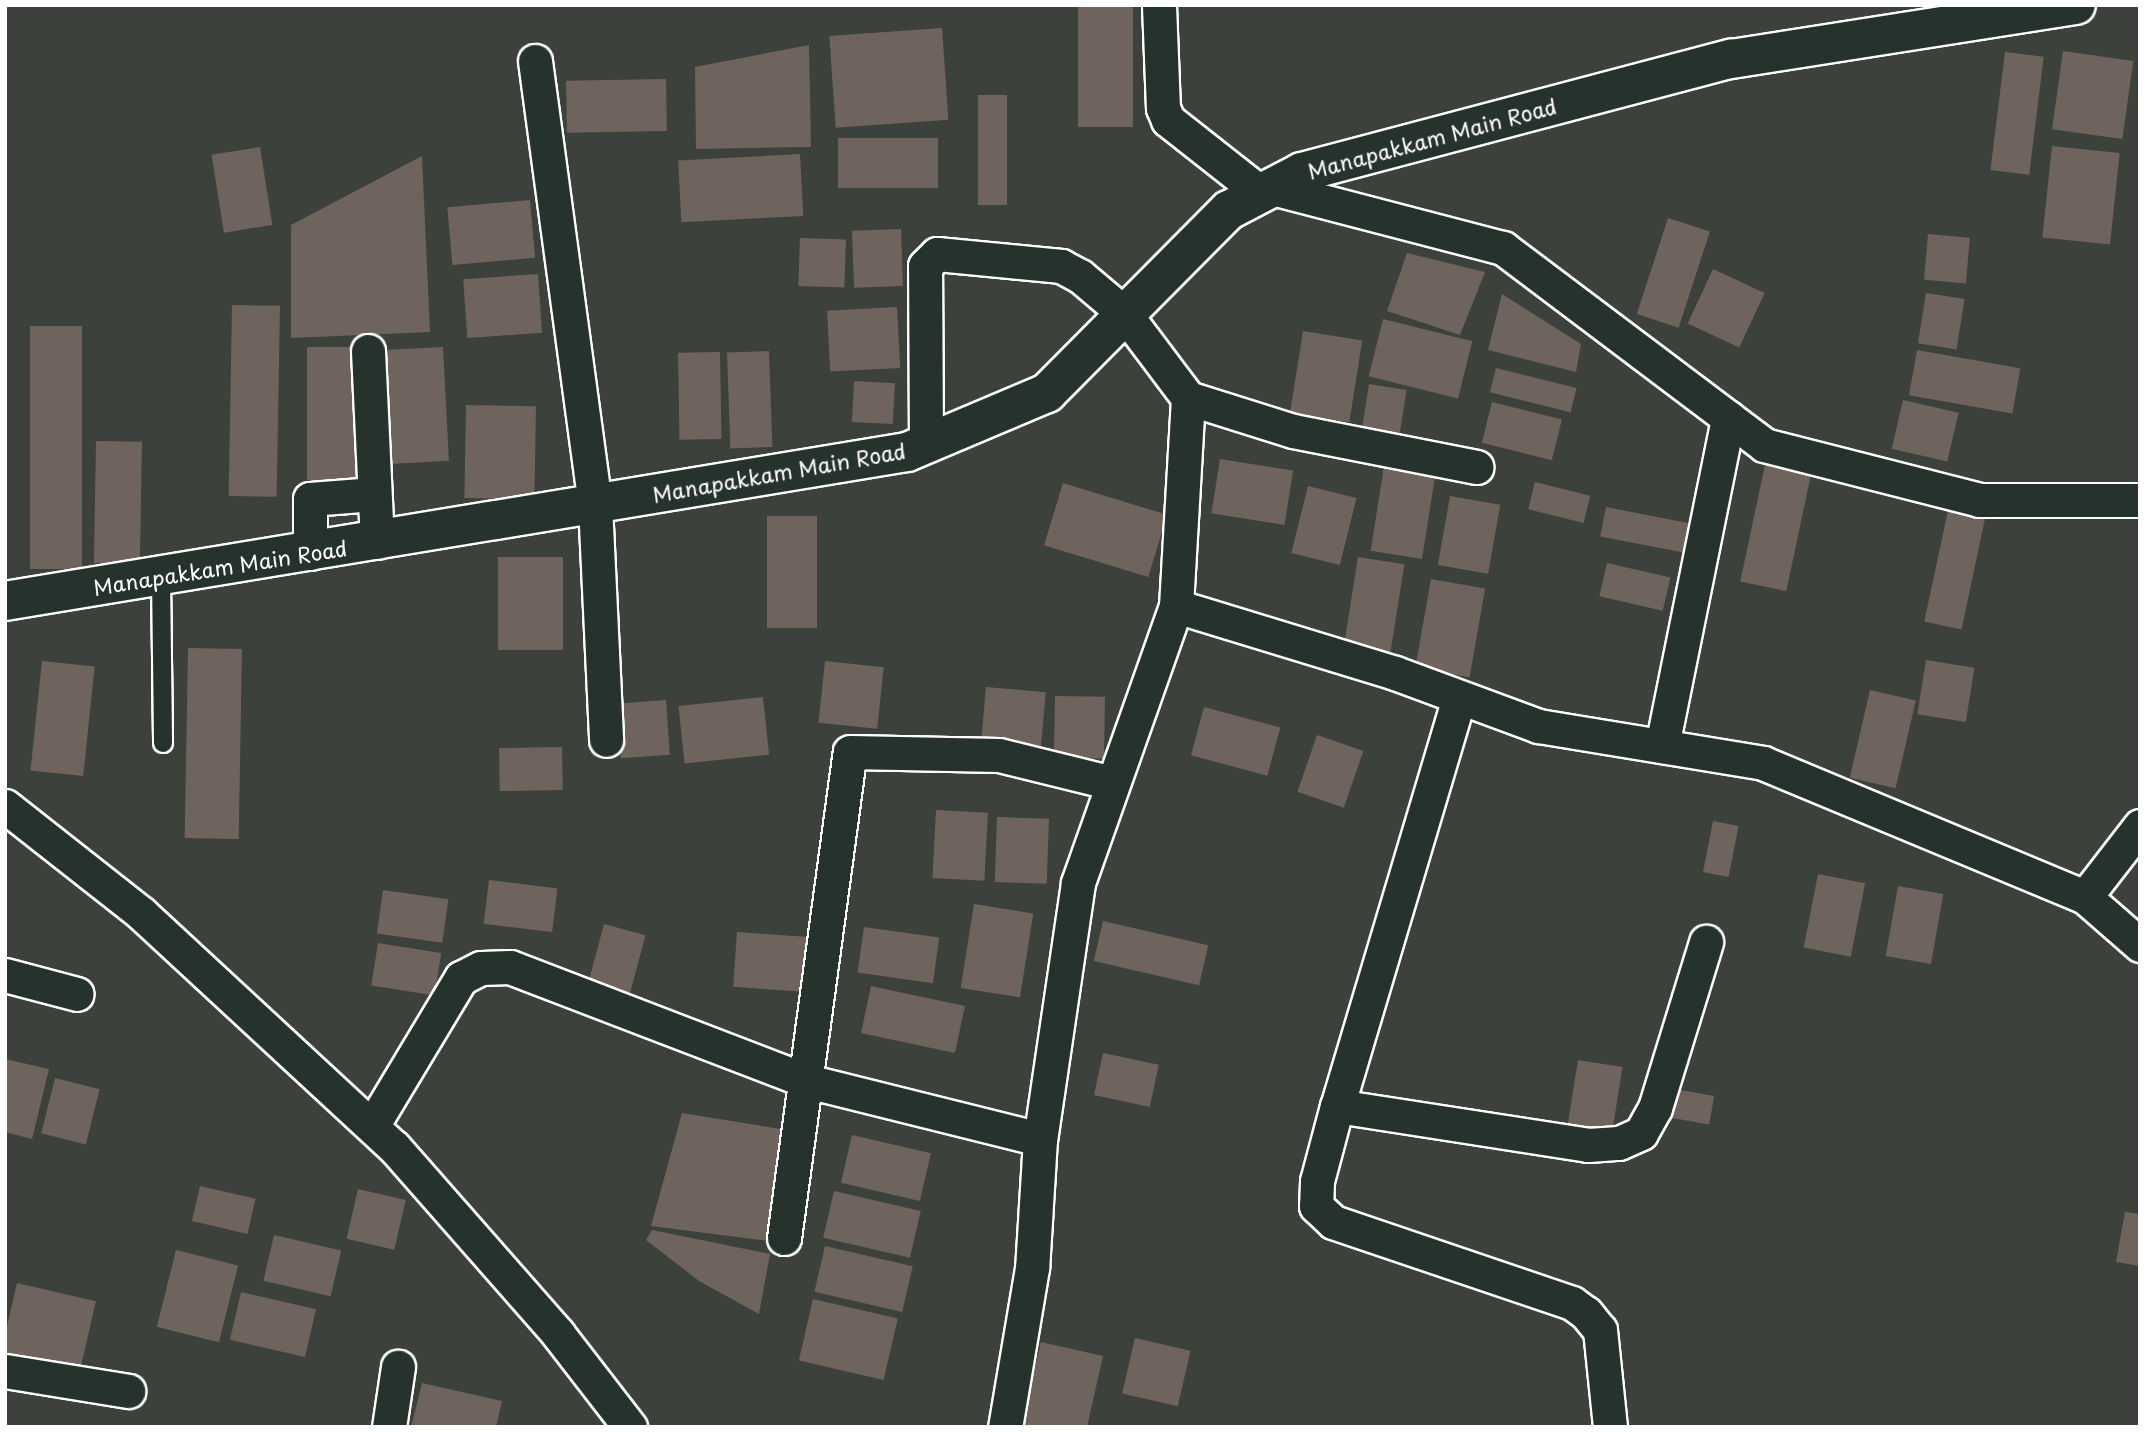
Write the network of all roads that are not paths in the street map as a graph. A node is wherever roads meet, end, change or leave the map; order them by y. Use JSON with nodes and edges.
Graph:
{"nodes":[{"id":1,"x":1159,"y":5,"type":"edge"},
{"id":2,"x":2076,"y":5,"type":"edge"},
{"id":3,"x":535,"y":61,"type":"dead end"},
{"id":4,"x":1267,"y":191,"type":"junction"},
{"id":5,"x":1125,"y":314,"type":"junction"},
{"id":6,"x":368,"y":351,"type":"dead end"},
{"id":7,"x":1188,"y":398,"type":"junction"},
{"id":8,"x":1728,"y":418,"type":"junction"},
{"id":9,"x":926,"y":444,"type":"junction"},
{"id":10,"x":1477,"y":467,"type":"dead end"},
{"id":11,"x":374,"y":494,"type":"junction"},
{"id":12,"x":2140,"y":500,"type":"edge"},
{"id":13,"x":595,"y":504,"type":"junction"},
{"id":14,"x":377,"y":542,"type":"junction"},
{"id":15,"x":310,"y":553,"type":"junction"},
{"id":16,"x":161,"y":576,"type":"junction"},
{"id":17,"x":5,"y":601,"type":"edge"},
{"id":18,"x":1176,"y":606,"type":"junction"},
{"id":19,"x":1458,"y":701,"type":"junction"},
{"id":20,"x":606,"y":740,"type":"dead end"},
{"id":21,"x":163,"y":743,"type":"dead end"},
{"id":22,"x":1662,"y":746,"type":"junction"},
{"id":23,"x":1113,"y":783,"type":"junction"},
{"id":24,"x":5,"y":806,"type":"edge"},
{"id":25,"x":2140,"y":826,"type":"edge"},
{"id":26,"x":2085,"y":897,"type":"junction"},
{"id":27,"x":1706,"y":942,"type":"dead end"},
{"id":28,"x":2140,"y":945,"type":"edge"},
{"id":29,"x":5,"y":975,"type":"edge"},
{"id":30,"x":77,"y":994,"type":"dead end"},
{"id":31,"x":807,"y":1081,"type":"junction"},
{"id":32,"x":1337,"y":1106,"type":"junction"},
{"id":33,"x":372,"y":1126,"type":"junction"},
{"id":34,"x":1040,"y":1139,"type":"junction"},
{"id":35,"x":785,"y":1238,"type":"dead end"},
{"id":36,"x":398,"y":1367,"type":"dead end"},
{"id":37,"x":5,"y":1371,"type":"edge"},
{"id":38,"x":128,"y":1391,"type":"dead end"},
{"id":39,"x":389,"y":1427,"type":"edge"},
{"id":40,"x":630,"y":1427,"type":"edge"},
{"id":41,"x":1005,"y":1427,"type":"edge"},
{"id":42,"x":1610,"y":1427,"type":"edge"}],
"edges":[{"from":1,"to":4,"type":"street"},
{"from":2,"to":4,"type":"main road","name":"Manapakkam Main Road"},
{"from":3,"to":13,"type":"street"},
{"from":4,"to":5,"type":"main road","name":"Manapakkam Main Road"},
{"from":4,"to":8,"type":"street"},
{"from":5,"to":7,"type":"street"},
{"from":5,"to":9,"type":"main road","name":"Manapakkam Main Road"},
{"from":5,"to":9,"type":"street"},
{"from":6,"to":11,"type":"street"},
{"from":7,"to":10,"type":"street"},
{"from":7,"to":18,"type":"street"},
{"from":8,"to":12,"type":"street"},
{"from":8,"to":22,"type":"street"},
{"from":9,"to":13,"type":"main road","name":"Manapakkam Main Road"},
{"from":11,"to":14,"type":"street"},
{"from":11,"to":15,"type":"street"},
{"from":13,"to":14,"type":"main road","name":"Manapakkam Main Road"},
{"from":13,"to":20,"type":"street"},
{"from":14,"to":15,"type":"main road","name":"Manapakkam Main Road"},
{"from":15,"to":16,"type":"main road","name":"Manapakkam Main Road"},
{"from":16,"to":17,"type":"main road","name":"Manapakkam Main Road"},
{"from":16,"to":21,"type":"lane"},
{"from":18,"to":19,"type":"street"},
{"from":18,"to":23,"type":"street"},
{"from":19,"to":22,"type":"street"},
{"from":19,"to":32,"type":"street"},
{"from":22,"to":26,"type":"street"},
{"from":23,"to":31,"type":"street"},
{"from":23,"to":34,"type":"street"},
{"from":24,"to":33,"type":"street"},
{"from":25,"to":26,"type":"street"},
{"from":26,"to":28,"type":"street"},
{"from":27,"to":32,"type":"street"},
{"from":29,"to":30,"type":"street"},
{"from":31,"to":33,"type":"street"},
{"from":31,"to":34,"type":"street"},
{"from":31,"to":35,"type":"street"},
{"from":32,"to":42,"type":"street"},
{"from":33,"to":40,"type":"street"},
{"from":34,"to":41,"type":"street"},
{"from":36,"to":39,"type":"street"},
{"from":37,"to":38,"type":"street"}]}
